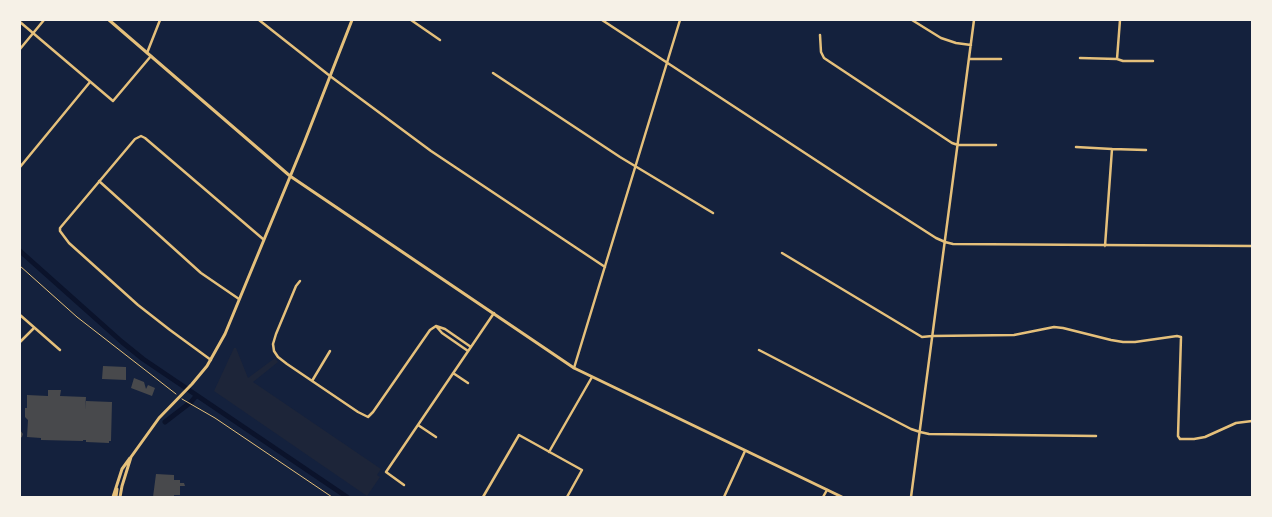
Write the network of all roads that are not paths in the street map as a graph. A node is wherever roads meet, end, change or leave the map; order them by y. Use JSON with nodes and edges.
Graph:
{"nodes":[{"id":1,"x":44,"y":20,"type":"edge"},
{"id":2,"x":109,"y":20,"type":"edge"},
{"id":3,"x":160,"y":20,"type":"edge"},
{"id":4,"x":259,"y":20,"type":"edge"},
{"id":5,"x":352,"y":20,"type":"edge"},
{"id":6,"x":411,"y":20,"type":"edge"},
{"id":7,"x":602,"y":20,"type":"edge"},
{"id":8,"x":680,"y":20,"type":"edge"},
{"id":9,"x":912,"y":20,"type":"edge"},
{"id":10,"x":974,"y":20,"type":"edge"},
{"id":11,"x":1120,"y":20,"type":"edge"},
{"id":12,"x":20,"y":22,"type":"edge"},
{"id":13,"x":33,"y":33,"type":"junction"},
{"id":14,"x":820,"y":35,"type":"dead end"},
{"id":15,"x":440,"y":40,"type":"dead end"},
{"id":16,"x":971,"y":45,"type":"junction"},
{"id":17,"x":20,"y":49,"type":"edge"},
{"id":18,"x":147,"y":54,"type":"junction"},
{"id":19,"x":151,"y":56,"type":"junction"},
{"id":20,"x":1080,"y":58,"type":"dead end"},
{"id":21,"x":969,"y":59,"type":"junction"},
{"id":22,"x":1001,"y":59,"type":"dead end"},
{"id":23,"x":1116,"y":59,"type":"junction"},
{"id":24,"x":1153,"y":61,"type":"dead end"},
{"id":25,"x":667,"y":62,"type":"junction"},
{"id":26,"x":494,"y":73,"type":"dead end"},
{"id":27,"x":330,"y":76,"type":"junction"},
{"id":28,"x":90,"y":82,"type":"junction"},
{"id":29,"x":958,"y":145,"type":"junction"},
{"id":30,"x":996,"y":145,"type":"dead end"},
{"id":31,"x":1076,"y":147,"type":"dead end"},
{"id":32,"x":1112,"y":149,"type":"junction"},
{"id":33,"x":1146,"y":150,"type":"dead end"},
{"id":34,"x":20,"y":167,"type":"edge"},
{"id":35,"x":635,"y":167,"type":"junction"},
{"id":36,"x":290,"y":176,"type":"junction"},
{"id":37,"x":99,"y":181,"type":"junction"},
{"id":38,"x":713,"y":213,"type":"dead end"},
{"id":39,"x":263,"y":239,"type":"junction"},
{"id":40,"x":945,"y":242,"type":"junction"},
{"id":41,"x":1105,"y":246,"type":"junction"},
{"id":42,"x":1252,"y":246,"type":"edge"},
{"id":43,"x":782,"y":252,"type":"dead end"},
{"id":44,"x":605,"y":267,"type":"junction"},
{"id":45,"x":300,"y":281,"type":"dead end"},
{"id":46,"x":239,"y":299,"type":"junction"},
{"id":47,"x":494,"y":313,"type":"junction"},
{"id":48,"x":20,"y":315,"type":"edge"},
{"id":49,"x":436,"y":326,"type":"junction"},
{"id":50,"x":34,"y":328,"type":"junction"},
{"id":51,"x":456,"y":336,"type":"junction"},
{"id":52,"x":932,"y":336,"type":"junction"},
{"id":53,"x":453,"y":341,"type":"junction"},
{"id":54,"x":20,"y":342,"type":"edge"},
{"id":55,"x":471,"y":347,"type":"junction"},
{"id":56,"x":60,"y":350,"type":"dead end"},
{"id":57,"x":759,"y":350,"type":"dead end"},
{"id":58,"x":330,"y":351,"type":"dead end"},
{"id":59,"x":468,"y":351,"type":"junction"},
{"id":60,"x":211,"y":360,"type":"junction"},
{"id":61,"x":574,"y":368,"type":"junction"},
{"id":62,"x":453,"y":373,"type":"junction"},
{"id":63,"x":592,"y":377,"type":"junction"},
{"id":64,"x":312,"y":381,"type":"junction"},
{"id":65,"x":468,"y":384,"type":"dead end"},
{"id":66,"x":1252,"y":421,"type":"edge"},
{"id":67,"x":418,"y":425,"type":"junction"},
{"id":68,"x":920,"y":432,"type":"junction"},
{"id":69,"x":1096,"y":436,"type":"dead end"},
{"id":70,"x":436,"y":437,"type":"dead end"},
{"id":71,"x":745,"y":451,"type":"junction"},
{"id":72,"x":549,"y":452,"type":"junction"},
{"id":73,"x":131,"y":457,"type":"junction"},
{"id":74,"x":117,"y":485,"type":"junction"},
{"id":75,"x":404,"y":485,"type":"dead end"},
{"id":76,"x":827,"y":490,"type":"junction"},
{"id":77,"x":113,"y":497,"type":"edge"},
{"id":78,"x":116,"y":497,"type":"edge"},
{"id":79,"x":120,"y":497,"type":"edge"},
{"id":80,"x":483,"y":497,"type":"edge"},
{"id":81,"x":567,"y":497,"type":"edge"},
{"id":82,"x":724,"y":497,"type":"edge"},
{"id":83,"x":823,"y":497,"type":"edge"},
{"id":84,"x":842,"y":497,"type":"edge"},
{"id":85,"x":911,"y":497,"type":"edge"}],
"edges":[{"from":1,"to":13,"type":"street"},
{"from":2,"to":18,"type":"street"},
{"from":3,"to":18,"type":"street"},
{"from":4,"to":27,"type":"street"},
{"from":5,"to":27,"type":"street"},
{"from":6,"to":15,"type":"street"},
{"from":7,"to":25,"type":"street"},
{"from":8,"to":25,"type":"street"},
{"from":9,"to":16,"type":"street"},
{"from":10,"to":16,"type":"street"},
{"from":11,"to":23,"type":"street"},
{"from":12,"to":13,"type":"street"},
{"from":13,"to":17,"type":"street"},
{"from":13,"to":28,"type":"street"},
{"from":14,"to":29,"type":"street"},
{"from":16,"to":21,"type":"street"},
{"from":18,"to":19,"type":"street"},
{"from":19,"to":28,"type":"street"},
{"from":19,"to":36,"type":"street"},
{"from":20,"to":23,"type":"street"},
{"from":21,"to":22,"type":"street"},
{"from":21,"to":29,"type":"street"},
{"from":23,"to":24,"type":"street"},
{"from":25,"to":35,"type":"street"},
{"from":25,"to":40,"type":"street"},
{"from":26,"to":35,"type":"street"},
{"from":27,"to":36,"type":"street"},
{"from":27,"to":44,"type":"street"},
{"from":28,"to":34,"type":"street"},
{"from":29,"to":30,"type":"street"},
{"from":29,"to":40,"type":"street"},
{"from":31,"to":32,"type":"street"},
{"from":32,"to":33,"type":"street"},
{"from":32,"to":41,"type":"street"},
{"from":35,"to":38,"type":"street"},
{"from":35,"to":44,"type":"street"},
{"from":36,"to":39,"type":"street"},
{"from":36,"to":47,"type":"street"},
{"from":37,"to":39,"type":"street"},
{"from":37,"to":46,"type":"street"},
{"from":37,"to":60,"type":"street"},
{"from":39,"to":46,"type":"street"},
{"from":40,"to":41,"type":"street"},
{"from":40,"to":52,"type":"street"},
{"from":41,"to":42,"type":"street"},
{"from":43,"to":52,"type":"street"},
{"from":44,"to":61,"type":"street"},
{"from":45,"to":64,"type":"street"},
{"from":46,"to":60,"type":"street"},
{"from":47,"to":55,"type":"street"},
{"from":47,"to":61,"type":"street"},
{"from":48,"to":50,"type":"street"},
{"from":49,"to":51,"type":"street"},
{"from":49,"to":53,"type":"street"},
{"from":49,"to":64,"type":"street"},
{"from":50,"to":54,"type":"street"},
{"from":50,"to":56,"type":"street"},
{"from":51,"to":53,"type":"street"},
{"from":51,"to":55,"type":"street"},
{"from":52,"to":66,"type":"street"},
{"from":52,"to":68,"type":"street"},
{"from":53,"to":59,"type":"street"},
{"from":55,"to":59,"type":"street"},
{"from":57,"to":68,"type":"street"},
{"from":58,"to":64,"type":"street"},
{"from":59,"to":62,"type":"street"},
{"from":60,"to":73,"type":"street"},
{"from":61,"to":63,"type":"street"},
{"from":62,"to":65,"type":"street"},
{"from":62,"to":67,"type":"street"},
{"from":63,"to":71,"type":"street"},
{"from":63,"to":72,"type":"street"},
{"from":67,"to":70,"type":"street"},
{"from":67,"to":75,"type":"street"},
{"from":68,"to":69,"type":"street"},
{"from":68,"to":85,"type":"street"},
{"from":71,"to":76,"type":"street"},
{"from":71,"to":82,"type":"street"},
{"from":72,"to":80,"type":"street"},
{"from":72,"to":81,"type":"street"},
{"from":73,"to":74,"type":"street"},
{"from":73,"to":79,"type":"street"},
{"from":74,"to":77,"type":"street"},
{"from":74,"to":78,"type":"street"},
{"from":76,"to":83,"type":"street"},
{"from":76,"to":84,"type":"street"}]}
